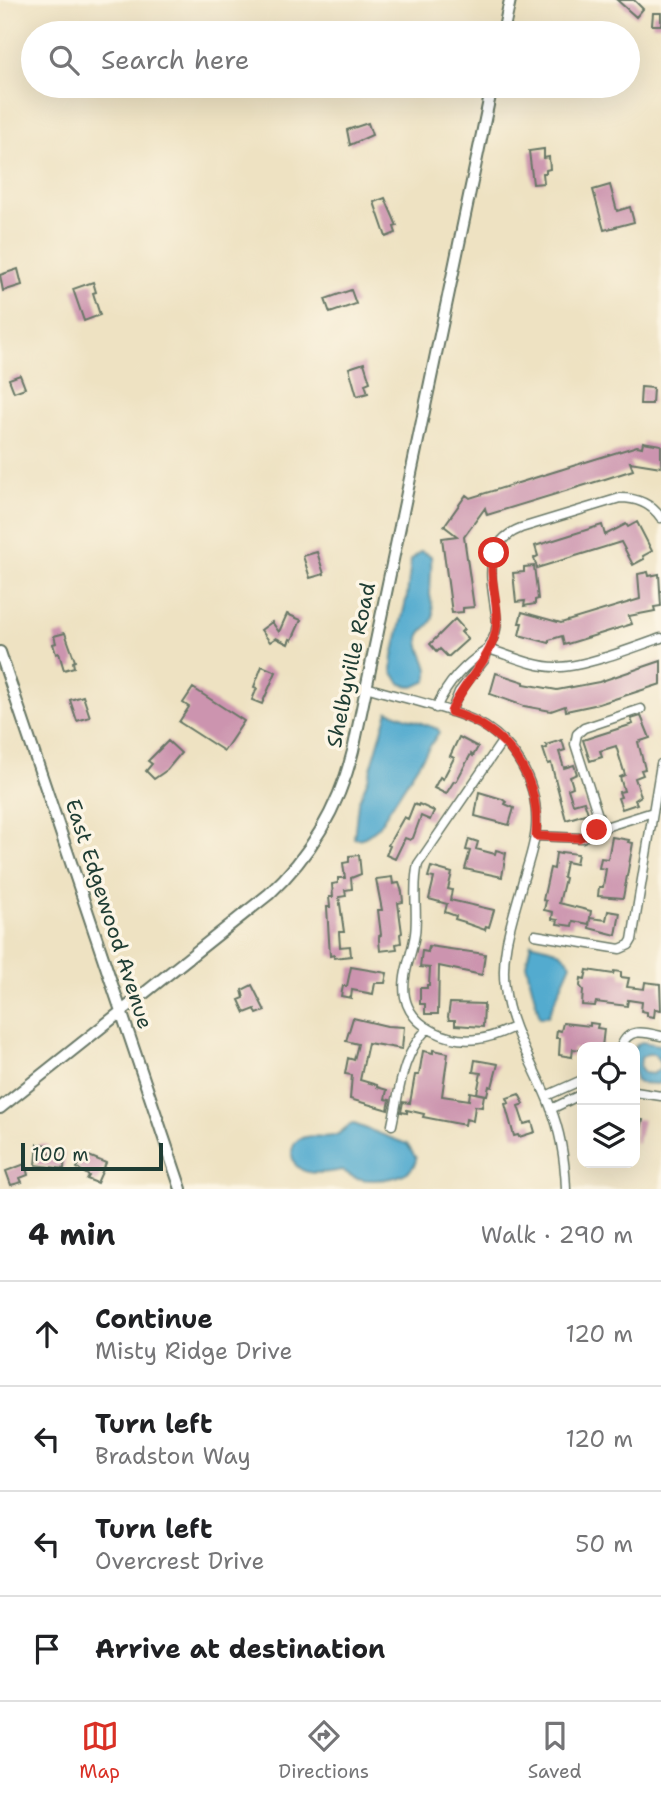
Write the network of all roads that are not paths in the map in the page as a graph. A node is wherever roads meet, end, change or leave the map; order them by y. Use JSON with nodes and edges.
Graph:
{"nodes":[{"id":1,"x":510,"y":0,"type":"edge"},
{"id":2,"x":506,"y":21,"type":"edge"},
{"id":3,"x":489,"y":98,"type":"edge"},
{"id":4,"x":661,"y":517,"type":"edge"},
{"id":5,"x":661,"y":638,"type":"edge"},
{"id":6,"x":488,"y":649,"type":"junction"},
{"id":7,"x":0,"y":652,"type":"edge"},
{"id":8,"x":366,"y":687,"type":"junction"},
{"id":9,"x":436,"y":708,"type":"junction"},
{"id":10,"x":641,"y":709,"type":"dead end"},
{"id":11,"x":451,"y":712,"type":"junction"},
{"id":12,"x":503,"y":740,"type":"junction"},
{"id":13,"x":661,"y":764,"type":"edge"},
{"id":14,"x":653,"y":812,"type":"junction"},
{"id":15,"x":602,"y":828,"type":"junction"},
{"id":16,"x":536,"y":836,"type":"junction"},
{"id":17,"x":535,"y":935,"type":"dead end"},
{"id":18,"x":121,"y":1012,"type":"junction"},
{"id":19,"x":514,"y":1027,"type":"junction"},
{"id":20,"x":428,"y":1028,"type":"junction"},
{"id":21,"x":661,"y":1035,"type":"edge"},
{"id":22,"x":624,"y":1042,"type":"edge"},
{"id":23,"x":577,"y":1082,"type":"edge"},
{"id":24,"x":640,"y":1093,"type":"edge"},
{"id":25,"x":546,"y":1096,"type":"junction"},
{"id":26,"x":577,"y":1096,"type":"edge"},
{"id":27,"x":658,"y":1096,"type":"edge"},
{"id":28,"x":0,"y":1108,"type":"edge"},
{"id":29,"x":551,"y":1109,"type":"junction"},
{"id":30,"x":392,"y":1125,"type":"dead end"},
{"id":31,"x":181,"y":1189,"type":"edge"},
{"id":32,"x":566,"y":1189,"type":"edge"}],
"edges":[{"from":1,"to":2,"type":"main road"},
{"from":3,"to":8,"type":"main road","name":"Shelbyville Road"},
{"from":4,"to":6,"type":"street"},
{"from":5,"to":6,"type":"street"},
{"from":6,"to":9,"type":"street"},
{"from":6,"to":11,"type":"street"},
{"from":7,"to":18,"type":"main road","name":"East Edgewood Avenue"},
{"from":8,"to":9,"type":"street"},
{"from":8,"to":18,"type":"main road","name":"Shelbyville Road"},
{"from":9,"to":11,"type":"street"},
{"from":10,"to":15,"type":"street"},
{"from":11,"to":12,"type":"street"},
{"from":12,"to":16,"type":"street"},
{"from":12,"to":20,"type":"street"},
{"from":13,"to":14,"type":"street"},
{"from":14,"to":15,"type":"street"},
{"from":14,"to":17,"type":"street"},
{"from":15,"to":16,"type":"street"},
{"from":16,"to":19,"type":"street"},
{"from":18,"to":28,"type":"main road","name":"Shelbyville Road"},
{"from":18,"to":31,"type":"main road","name":"East Edgewood Avenue"},
{"from":19,"to":20,"type":"street"},
{"from":19,"to":25,"type":"street"},
{"from":20,"to":30,"type":"street"},
{"from":21,"to":22,"type":"street"},
{"from":23,"to":25,"type":"street"},
{"from":24,"to":27,"type":"street"},
{"from":25,"to":29,"type":"street"},
{"from":26,"to":29,"type":"street"},
{"from":29,"to":32,"type":"street"}]}
